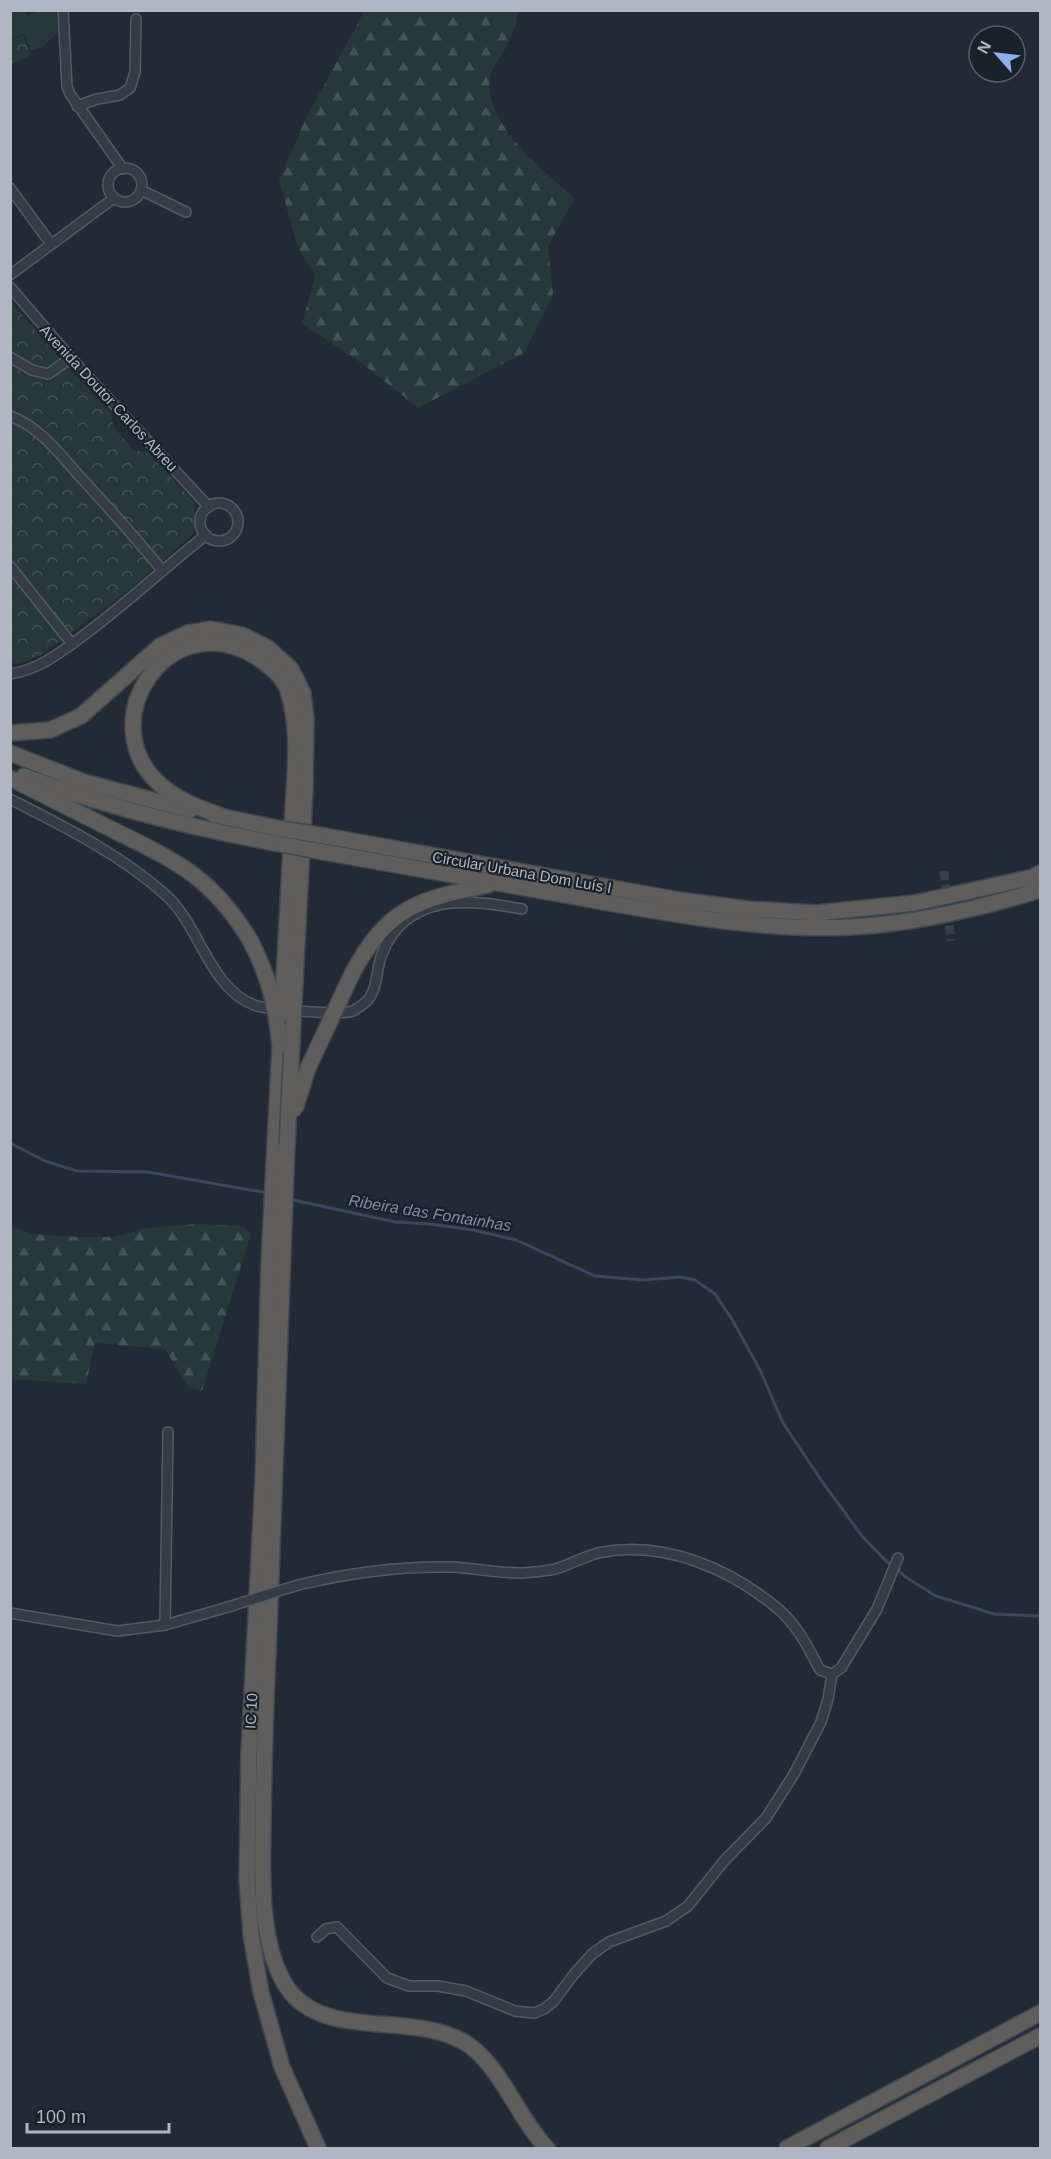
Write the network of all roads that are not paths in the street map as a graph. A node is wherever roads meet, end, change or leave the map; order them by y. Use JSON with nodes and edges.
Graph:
{"nodes":[{"id":1,"x":63,"y":10,"type":"edge"},
{"id":2,"x":136,"y":19,"type":"dead end"},
{"id":3,"x":77,"y":106,"type":"junction"},
{"id":4,"x":123,"y":169,"type":"junction"},
{"id":5,"x":10,"y":188,"type":"edge"},
{"id":6,"x":141,"y":190,"type":"junction"},
{"id":7,"x":114,"y":198,"type":"junction"},
{"id":8,"x":186,"y":212,"type":"dead end"},
{"id":9,"x":51,"y":244,"type":"junction"},
{"id":10,"x":10,"y":275,"type":"edge"},
{"id":11,"x":10,"y":288,"type":"edge"},
{"id":12,"x":10,"y":357,"type":"edge"},
{"id":13,"x":71,"y":358,"type":"junction"},
{"id":14,"x":10,"y":417,"type":"edge"},
{"id":15,"x":209,"y":507,"type":"junction"},
{"id":16,"x":206,"y":535,"type":"junction"},
{"id":17,"x":10,"y":566,"type":"edge"},
{"id":18,"x":163,"y":571,"type":"junction"},
{"id":19,"x":72,"y":644,"type":"junction"},
{"id":20,"x":10,"y":674,"type":"edge"},
{"id":21,"x":10,"y":733,"type":"edge"},
{"id":22,"x":10,"y":753,"type":"edge"},
{"id":23,"x":10,"y":771,"type":"edge"},
{"id":24,"x":10,"y":778,"type":"edge"},
{"id":25,"x":10,"y":799,"type":"edge"},
{"id":26,"x":224,"y":817,"type":"junction"},
{"id":27,"x":281,"y":837,"type":"junction"},
{"id":28,"x":1041,"y":873,"type":"edge"},
{"id":29,"x":496,"y":883,"type":"junction"},
{"id":30,"x":1041,"y":890,"type":"edge"},
{"id":31,"x":522,"y":909,"type":"dead end"},
{"id":32,"x":291,"y":942,"type":"junction"},
{"id":33,"x":280,"y":1046,"type":"junction"},
{"id":34,"x":287,"y":1145,"type":"junction"},
{"id":35,"x":168,"y":1432,"type":"dead end"},
{"id":36,"x":898,"y":1558,"type":"dead end"},
{"id":37,"x":10,"y":1613,"type":"edge"},
{"id":38,"x":165,"y":1625,"type":"junction"},
{"id":39,"x":832,"y":1674,"type":"junction"},
{"id":40,"x":317,"y":1937,"type":"dead end"},
{"id":41,"x":1041,"y":2013,"type":"edge"},
{"id":42,"x":1041,"y":2036,"type":"edge"},
{"id":43,"x":318,"y":2148,"type":"edge"},
{"id":44,"x":547,"y":2148,"type":"edge"},
{"id":45,"x":787,"y":2148,"type":"edge"},
{"id":46,"x":828,"y":2148,"type":"edge"}],
"edges":[{"from":1,"to":3,"type":"street"},
{"from":2,"to":3,"type":"street"},
{"from":3,"to":4,"type":"street"},
{"from":4,"to":6,"type":"street"},
{"from":4,"to":7,"type":"street"},
{"from":5,"to":9,"type":"street"},
{"from":6,"to":7,"type":"street"},
{"from":6,"to":8,"type":"street"},
{"from":7,"to":9,"type":"street"},
{"from":9,"to":10,"type":"street"},
{"from":11,"to":13,"type":"street","name":"Avenida Doutor Carlos Abreu"},
{"from":12,"to":13,"type":"street"},
{"from":13,"to":15,"type":"street","name":"Avenida Doutor Carlos Abreu"},
{"from":14,"to":18,"type":"street"},
{"from":15,"to":16,"type":"street"},
{"from":15,"to":16,"type":"street"},
{"from":16,"to":18,"type":"street"},
{"from":17,"to":19,"type":"street"},
{"from":18,"to":19,"type":"street"},
{"from":19,"to":20,"type":"street"},
{"from":21,"to":32,"type":"highway","number":"IC 10"},
{"from":22,"to":26,"type":"highway","name":"Circular Urbana Dom Luís I"},
{"from":23,"to":27,"type":"highway","name":"Circular Urbana Dom Luís I"},
{"from":24,"to":33,"type":"highway","number":"IC 10","bridge":true},
{"from":25,"to":31,"type":"street"},
{"from":26,"to":27,"type":"highway","name":"Circular Urbana Dom Luís I"},
{"from":26,"to":32,"type":"highway","number":"IC 10"},
{"from":27,"to":28,"type":"highway","name":"Circular Urbana Dom Luís I","bridge":true},
{"from":27,"to":29,"type":"highway","name":"Circular Urbana Dom Luís I","bridge":true},
{"from":29,"to":30,"type":"highway","name":"Circular Urbana Dom Luís I"},
{"from":29,"to":34,"type":"highway","number":"IC 10","bridge":true},
{"from":32,"to":33,"type":"highway","number":"IC 10","bridge":true},
{"from":32,"to":34,"type":"highway","number":"IC 10","bridge":true},
{"from":33,"to":43,"type":"highway","name":"IC 10","number":"IC 10"},
{"from":34,"to":44,"type":"highway","number":"IC 10"},
{"from":35,"to":38,"type":"street"},
{"from":36,"to":39,"type":"street"},
{"from":37,"to":38,"type":"street"},
{"from":38,"to":39,"type":"street","bridge":true},
{"from":39,"to":40,"type":"street"},
{"from":41,"to":45,"type":"highway"},
{"from":42,"to":46,"type":"highway"}]}
